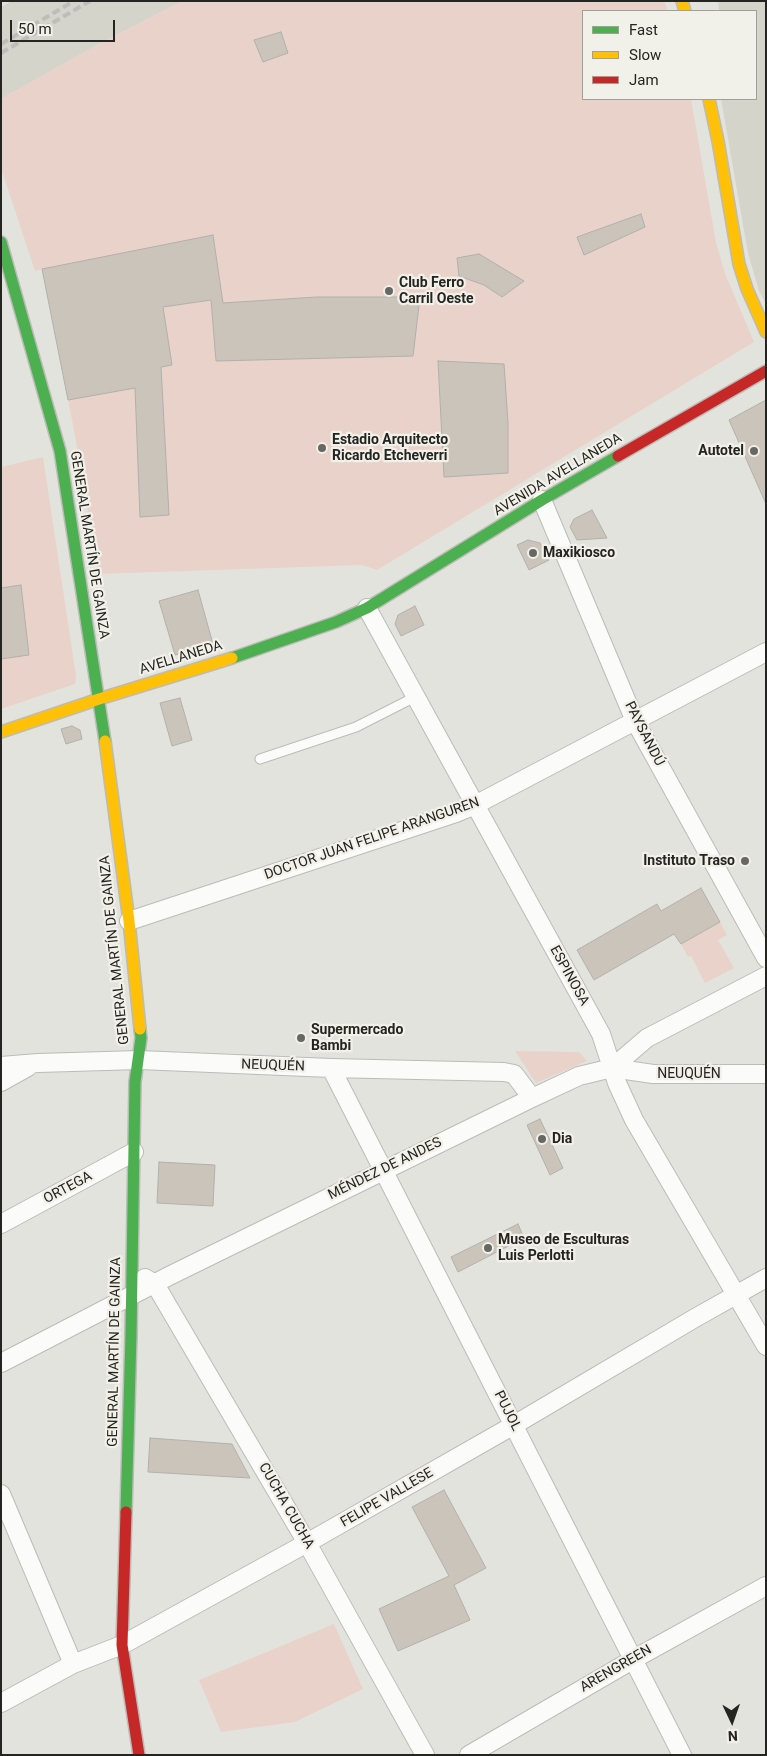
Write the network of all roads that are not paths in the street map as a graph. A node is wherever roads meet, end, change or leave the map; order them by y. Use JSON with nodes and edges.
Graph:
{"nodes":[{"id":1,"x":709,"y":100,"type":"edge"},
{"id":2,"x":1,"y":242,"type":"edge"},
{"id":3,"x":766,"y":332,"type":"edge"},
{"id":4,"x":766,"y":371,"type":"edge"},
{"id":5,"x":542,"y":500,"type":"junction"},
{"id":6,"x":367,"y":608,"type":"junction"},
{"id":7,"x":766,"y":652,"type":"edge"},
{"id":8,"x":415,"y":698,"type":"junction"},
{"id":9,"x":99,"y":699,"type":"junction"},
{"id":10,"x":635,"y":721,"type":"junction"},
{"id":11,"x":1,"y":732,"type":"edge"},
{"id":12,"x":260,"y":759,"type":"dead end"},
{"id":13,"x":475,"y":805,"type":"junction"},
{"id":14,"x":129,"y":921,"type":"junction"},
{"id":15,"x":766,"y":958,"type":"edge"},
{"id":16,"x":766,"y":976,"type":"edge"},
{"id":17,"x":139,"y":1060,"type":"junction"},
{"id":18,"x":38,"y":1063,"type":"junction"},
{"id":19,"x":1,"y":1066,"type":"edge"},
{"id":20,"x":332,"y":1068,"type":"junction"},
{"id":21,"x":612,"y":1068,"type":"junction"},
{"id":22,"x":766,"y":1074,"type":"edge"},
{"id":23,"x":1,"y":1082,"type":"edge"},
{"id":24,"x":532,"y":1098,"type":"junction"},
{"id":25,"x":134,"y":1152,"type":"junction"},
{"id":26,"x":383,"y":1170,"type":"junction"},
{"id":27,"x":1,"y":1224,"type":"edge"},
{"id":28,"x":132,"y":1270,"type":"junction"},
{"id":29,"x":766,"y":1278,"type":"edge"},
{"id":30,"x":155,"y":1284,"type":"junction"},
{"id":31,"x":736,"y":1295,"type":"junction"},
{"id":32,"x":132,"y":1296,"type":"junction"},
{"id":33,"x":766,"y":1346,"type":"edge"},
{"id":34,"x":1,"y":1364,"type":"edge"},
{"id":35,"x":514,"y":1425,"type":"junction"},
{"id":36,"x":1,"y":1494,"type":"edge"},
{"id":37,"x":307,"y":1543,"type":"junction"},
{"id":38,"x":766,"y":1586,"type":"edge"},
{"id":39,"x":122,"y":1645,"type":"junction"},
{"id":40,"x":634,"y":1659,"type":"junction"},
{"id":41,"x":73,"y":1664,"type":"junction"},
{"id":42,"x":1,"y":1703,"type":"edge"},
{"id":43,"x":139,"y":1755,"type":"edge"},
{"id":44,"x":426,"y":1755,"type":"edge"},
{"id":45,"x":469,"y":1755,"type":"edge"},
{"id":46,"x":682,"y":1755,"type":"edge"}],
"edges":[{"from":1,"to":3,"type":"street"},
{"from":2,"to":9,"type":"street","name":"GENERAL MARTÍN DE GAINZA"},
{"from":4,"to":5,"type":"street","name":"AVENIDA AVELLANEDA"},
{"from":5,"to":6,"type":"street","name":"AVENIDA AVELLANEDA"},
{"from":5,"to":10,"type":"street","name":"PAYSANDÚ"},
{"from":6,"to":8,"type":"street","name":"ESPINOSA"},
{"from":6,"to":9,"type":"street","name":"AVELLANEDA"},
{"from":7,"to":10,"type":"street","name":"DOCTOR JUAN FELIPE ARANGUREN"},
{"from":8,"to":12,"type":"lane"},
{"from":8,"to":13,"type":"street","name":"ESPINOSA"},
{"from":9,"to":11,"type":"street","name":"AVELLANEDA"},
{"from":9,"to":14,"type":"street","name":"GENERAL MARTÍN DE GAINZA"},
{"from":10,"to":13,"type":"street","name":"DOCTOR JUAN FELIPE ARANGUREN"},
{"from":10,"to":15,"type":"street","name":"PAYSANDÚ"},
{"from":13,"to":14,"type":"street","name":"DOCTOR JUAN FELIPE ARANGUREN"},
{"from":13,"to":21,"type":"street","name":"ESPINOSA"},
{"from":14,"to":17,"type":"street","name":"GENERAL MARTÍN DE GAINZA"},
{"from":16,"to":21,"type":"street","name":"MÉNDEZ DE ANDES"},
{"from":17,"to":18,"type":"street","name":"NEUQUÉN"},
{"from":17,"to":20,"type":"street","name":"NEUQUÉN"},
{"from":17,"to":25,"type":"street","name":"GENERAL MARTÍN DE GAINZA"},
{"from":18,"to":19,"type":"street","name":"NEUQUÉN"},
{"from":18,"to":23,"type":"street"},
{"from":20,"to":24,"type":"street","name":"NEUQUÉN"},
{"from":20,"to":26,"type":"street","name":"PUJOL"},
{"from":21,"to":22,"type":"street","name":"NEUQUÉN"},
{"from":21,"to":24,"type":"street","name":"MÉNDEZ DE ANDES"},
{"from":21,"to":31,"type":"street","name":"ESPINOSA"},
{"from":24,"to":26,"type":"street","name":"MÉNDEZ DE ANDES"},
{"from":25,"to":27,"type":"street","name":"ORTEGA"},
{"from":25,"to":28,"type":"street","name":"GENERAL MARTÍN DE GAINZA"},
{"from":26,"to":30,"type":"street","name":"MÉNDEZ DE ANDES"},
{"from":26,"to":35,"type":"street","name":"PUJOL"},
{"from":28,"to":30,"type":"street","name":"CUCHA CUCHA"},
{"from":28,"to":32,"type":"street","name":"GENERAL MARTÍN DE GAINZA"},
{"from":29,"to":31,"type":"street","name":"FELIPE VALLESE"},
{"from":30,"to":32,"type":"street","name":"MÉNDEZ DE ANDES"},
{"from":30,"to":37,"type":"street","name":"CUCHA CUCHA"},
{"from":31,"to":33,"type":"street","name":"ESPINOSA"},
{"from":31,"to":35,"type":"street","name":"FELIPE VALLESE"},
{"from":32,"to":34,"type":"street","name":"MÉNDEZ DE ANDES"},
{"from":32,"to":39,"type":"street","name":"GENERAL MARTÍN DE GAINZA"},
{"from":35,"to":37,"type":"street","name":"FELIPE VALLESE"},
{"from":35,"to":40,"type":"street","name":"PUJOL"},
{"from":36,"to":41,"type":"street"},
{"from":37,"to":39,"type":"street","name":"FELIPE VALLESE"},
{"from":37,"to":44,"type":"street","name":"CUCHA CUCHA"},
{"from":38,"to":40,"type":"street","name":"ARENGREEN"},
{"from":39,"to":41,"type":"street","name":"FELIPE VALLESE"},
{"from":39,"to":43,"type":"street","name":"GENERAL MARTÍN DE GAINZA"},
{"from":40,"to":45,"type":"street","name":"ARENGREEN"},
{"from":40,"to":46,"type":"street","name":"PUJOL"},
{"from":41,"to":42,"type":"street","name":"FELIPE VALLESE"}]}
